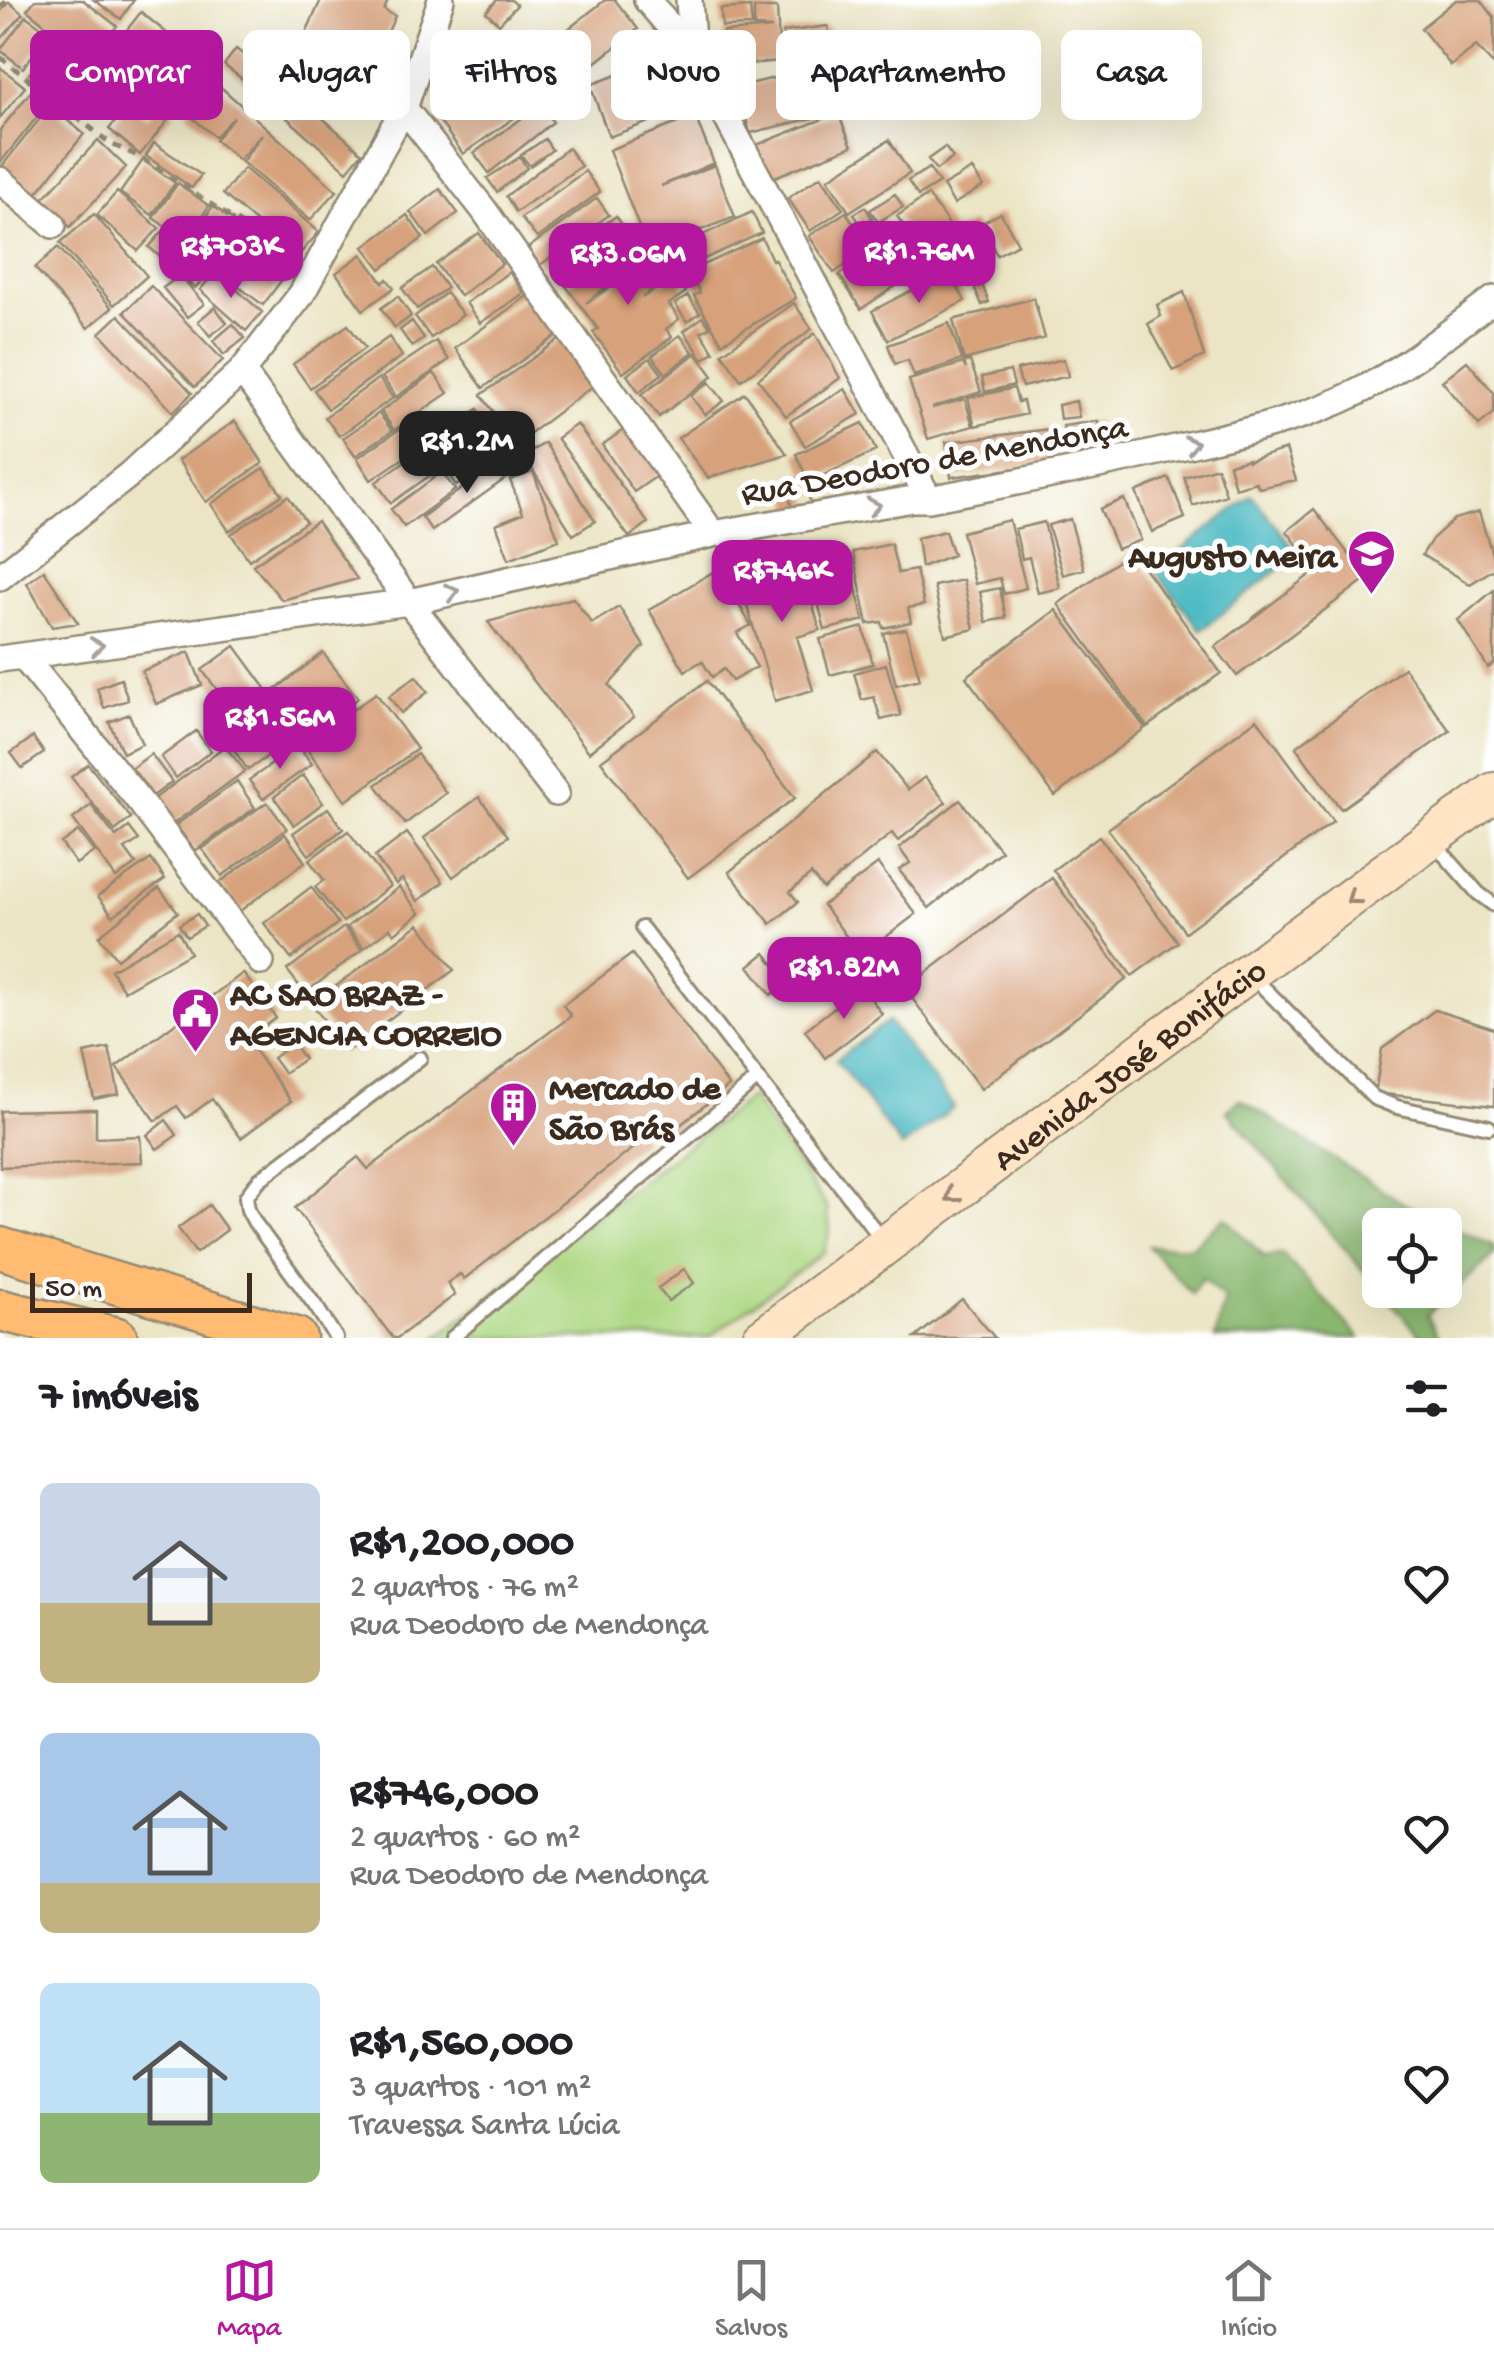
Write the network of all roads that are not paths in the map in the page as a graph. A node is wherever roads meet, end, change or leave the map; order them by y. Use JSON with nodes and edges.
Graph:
{"nodes":[{"id":1,"x":440,"y":0,"type":"edge"},
{"id":2,"x":647,"y":0,"type":"edge"},
{"id":3,"x":690,"y":0,"type":"edge"},
{"id":4,"x":672,"y":30,"type":"edge"},
{"id":5,"x":691,"y":30,"type":"edge"},
{"id":6,"x":410,"y":90,"type":"edge"},
{"id":7,"x":410,"y":116,"type":"edge"},
{"id":8,"x":397,"y":120,"type":"edge"},
{"id":9,"x":727,"y":120,"type":"edge"},
{"id":10,"x":0,"y":180,"type":"edge"},
{"id":11,"x":52,"y":225,"type":"dead end"},
{"id":12,"x":1494,"y":299,"type":"edge"},
{"id":13,"x":242,"y":371,"type":"junction"},
{"id":14,"x":929,"y":499,"type":"junction"},
{"id":15,"x":713,"y":534,"type":"junction"},
{"id":16,"x":0,"y":577,"type":"edge"},
{"id":17,"x":409,"y":602,"type":"junction"},
{"id":18,"x":12,"y":658,"type":"edge"},
{"id":19,"x":556,"y":792,"type":"dead end"},
{"id":20,"x":1494,"y":792,"type":"edge"},
{"id":21,"x":1431,"y":840,"type":"junction"},
{"id":22,"x":1494,"y":906,"type":"edge"},
{"id":23,"x":642,"y":928,"type":"dead end"},
{"id":24,"x":261,"y":962,"type":"dead end"},
{"id":25,"x":1249,"y":974,"type":"junction"},
{"id":26,"x":420,"y":1058,"type":"dead end"},
{"id":27,"x":758,"y":1078,"type":"junction"},
{"id":28,"x":1489,"y":1126,"type":"dead end"},
{"id":29,"x":887,"y":1246,"type":"junction"},
{"id":30,"x":0,"y":1248,"type":"edge"},
{"id":31,"x":0,"y":1310,"type":"edge"},
{"id":32,"x":118,"y":1338,"type":"edge"},
{"id":33,"x":296,"y":1338,"type":"edge"},
{"id":34,"x":336,"y":1338,"type":"edge"},
{"id":35,"x":452,"y":1338,"type":"edge"},
{"id":36,"x":762,"y":1338,"type":"edge"}],
"edges":[{"from":1,"to":6,"type":"street"},
{"from":2,"to":4,"type":"street"},
{"from":3,"to":5,"type":"street"},
{"from":7,"to":15,"type":"street"},
{"from":8,"to":13,"type":"street"},
{"from":9,"to":14,"type":"street"},
{"from":10,"to":11,"type":"street"},
{"from":14,"to":12,"type":"street","name":"Rua Deodoro de Mendonça","one_way":true},
{"from":13,"to":16,"type":"street"},
{"from":13,"to":17,"type":"street"},
{"from":15,"to":14,"type":"street","name":"Rua Deodoro de Mendonça","one_way":true},
{"from":17,"to":15,"type":"street","name":"Rua Deodoro de Mendonça","one_way":true},
{"from":18,"to":17,"type":"street","name":"Rua Deodoro de Mendonça","one_way":true},
{"from":17,"to":19,"type":"street"},
{"from":18,"to":24,"type":"street"},
{"from":20,"to":21,"type":"main road","name":"Avenida José Bonifácio"},
{"from":21,"to":22,"type":"lane"},
{"from":21,"to":25,"type":"main road","name":"Avenida José Bonifácio","one_way":true},
{"from":23,"to":27,"type":"lane"},
{"from":25,"to":28,"type":"lane"},
{"from":25,"to":29,"type":"main road","name":"Avenida José Bonifácio","one_way":true},
{"from":26,"to":34,"type":"lane"},
{"from":27,"to":29,"type":"lane"},
{"from":27,"to":35,"type":"lane"},
{"from":29,"to":36,"type":"main road","name":"Avenida José Bonifácio"},
{"from":30,"to":33,"type":"main road"},
{"from":31,"to":32,"type":"main road"}]}
